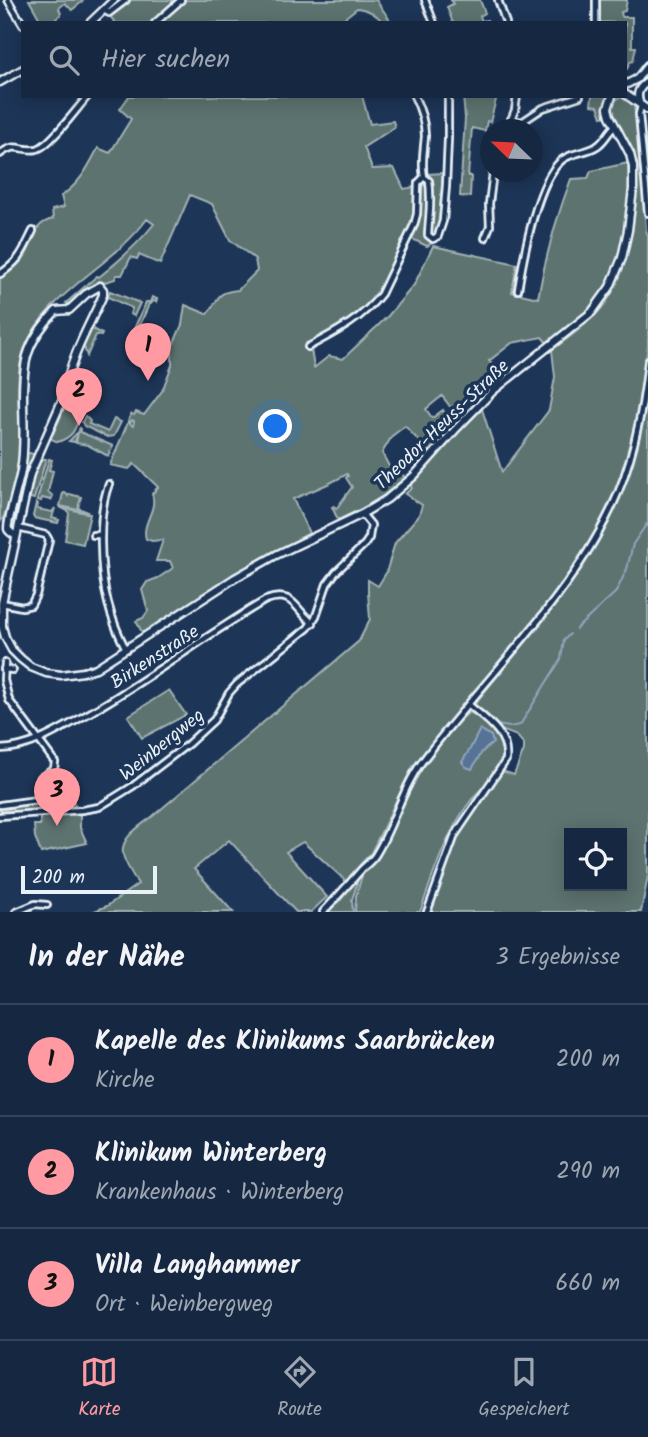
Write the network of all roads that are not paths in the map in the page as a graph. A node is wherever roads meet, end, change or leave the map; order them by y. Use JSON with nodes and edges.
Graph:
{"nodes":[{"id":1,"x":8,"y":0,"type":"edge"},
{"id":2,"x":126,"y":0,"type":"edge"},
{"id":3,"x":181,"y":0,"type":"edge"},
{"id":4,"x":425,"y":0,"type":"edge"},
{"id":5,"x":498,"y":0,"type":"edge"},
{"id":6,"x":596,"y":0,"type":"edge"},
{"id":7,"x":108,"y":4,"type":"edge"},
{"id":8,"x":92,"y":21,"type":"edge"},
{"id":9,"x":157,"y":21,"type":"edge"},
{"id":10,"x":433,"y":21,"type":"edge"},
{"id":11,"x":505,"y":21,"type":"edge"},
{"id":12,"x":596,"y":21,"type":"edge"},
{"id":13,"x":21,"y":22,"type":"edge"},
{"id":14,"x":648,"y":65,"type":"edge"},
{"id":15,"x":21,"y":70,"type":"edge"},
{"id":16,"x":0,"y":82,"type":"edge"},
{"id":17,"x":628,"y":84,"type":"edge"},
{"id":18,"x":644,"y":84,"type":"edge"},
{"id":19,"x":627,"y":95,"type":"edge"},
{"id":20,"x":86,"y":98,"type":"edge"},
{"id":21,"x":415,"y":98,"type":"edge"},
{"id":22,"x":447,"y":98,"type":"edge"},
{"id":23,"x":517,"y":98,"type":"edge"},
{"id":24,"x":574,"y":98,"type":"edge"},
{"id":25,"x":612,"y":98,"type":"edge"},
{"id":26,"x":643,"y":106,"type":"edge"},
{"id":27,"x":512,"y":119,"type":"edge"},
{"id":28,"x":527,"y":119,"type":"edge"},
{"id":29,"x":615,"y":125,"type":"junction"},
{"id":30,"x":0,"y":154,"type":"edge"},
{"id":31,"x":424,"y":177,"type":"junction"},
{"id":32,"x":492,"y":182,"type":"edge"},
{"id":33,"x":648,"y":212,"type":"edge"},
{"id":34,"x":33,"y":231,"type":"dead end"},
{"id":35,"x":485,"y":238,"type":"dead end"},
{"id":36,"x":0,"y":274,"type":"edge"},
{"id":37,"x":518,"y":290,"type":"dead end"},
{"id":38,"x":308,"y":346,"type":"dead end"},
{"id":39,"x":648,"y":361,"type":"edge"},
{"id":40,"x":109,"y":484,"type":"dead end"},
{"id":41,"x":371,"y":509,"type":"junction"},
{"id":42,"x":362,"y":514,"type":"junction"},
{"id":43,"x":372,"y":526,"type":"junction"},
{"id":44,"x":17,"y":532,"type":"junction"},
{"id":45,"x":93,"y":535,"type":"dead end"},
{"id":46,"x":101,"y":535,"type":"junction"},
{"id":47,"x":2,"y":603,"type":"junction"},
{"id":48,"x":313,"y":623,"type":"junction"},
{"id":49,"x":127,"y":649,"type":"junction"},
{"id":50,"x":5,"y":663,"type":"dead end"},
{"id":51,"x":4,"y":669,"type":"junction"},
{"id":52,"x":13,"y":670,"type":"dead end"},
{"id":53,"x":469,"y":705,"type":"junction"},
{"id":54,"x":40,"y":740,"type":"junction"},
{"id":55,"x":0,"y":749,"type":"edge"},
{"id":56,"x":0,"y":806,"type":"edge"},
{"id":57,"x":0,"y":816,"type":"edge"},
{"id":58,"x":47,"y":905,"type":"dead end"},
{"id":59,"x":16,"y":912,"type":"edge"},
{"id":60,"x":323,"y":912,"type":"edge"},
{"id":61,"x":426,"y":912,"type":"edge"}],
"edges":[{"from":1,"to":13,"type":"street"},
{"from":2,"to":7,"type":"street"},
{"from":3,"to":9,"type":"street"},
{"from":4,"to":10,"type":"street"},
{"from":5,"to":11,"type":"street"},
{"from":6,"to":12,"type":"street"},
{"from":7,"to":8,"type":"street"},
{"from":14,"to":17,"type":"street"},
{"from":14,"to":18,"type":"street"},
{"from":15,"to":16,"type":"street"},
{"from":17,"to":18,"type":"street"},
{"from":18,"to":26,"type":"street"},
{"from":19,"to":26,"type":"street"},
{"from":20,"to":30,"type":"street"},
{"from":21,"to":31,"type":"street"},
{"from":22,"to":31,"type":"street"},
{"from":23,"to":27,"type":"street"},
{"from":24,"to":28,"type":"street"},
{"from":25,"to":29,"type":"street","name":"Theodor-Heuss-Straße"},
{"from":26,"to":33,"type":"street"},
{"from":29,"to":37,"type":"street"},
{"from":29,"to":41,"type":"street","name":"Theodor-Heuss-Straße"},
{"from":31,"to":38,"type":"street"},
{"from":32,"to":35,"type":"street"},
{"from":34,"to":36,"type":"street"},
{"from":39,"to":53,"type":"street"},
{"from":40,"to":46,"type":"street"},
{"from":41,"to":42,"type":"street","name":"Theodor-Heuss-Straße"},
{"from":41,"to":43,"type":"street"},
{"from":42,"to":43,"type":"street"},
{"from":42,"to":49,"type":"street","name":"Theodor-Heuss-Straße"},
{"from":43,"to":48,"type":"street","name":"Weinbergweg"},
{"from":44,"to":44,"type":"street","name":"Theodor-Heuss-Straße"},
{"from":44,"to":47,"type":"street","name":"Theodor-Heuss-Straße"},
{"from":44,"to":47,"type":"street"},
{"from":45,"to":46,"type":"street"},
{"from":46,"to":49,"type":"street"},
{"from":47,"to":49,"type":"street","name":"Theodor-Heuss-Straße"},
{"from":48,"to":54,"type":"street","name":"Birkenstraße"},
{"from":48,"to":57,"type":"street","name":"Weinbergweg"},
{"from":50,"to":51,"type":"street"},
{"from":51,"to":52,"type":"street"},
{"from":51,"to":54,"type":"street"},
{"from":53,"to":60,"type":"street"},
{"from":53,"to":61,"type":"street"},
{"from":54,"to":55,"type":"street","name":"Birkenstraße"},
{"from":54,"to":56,"type":"street"},
{"from":58,"to":59,"type":"street"}]}
